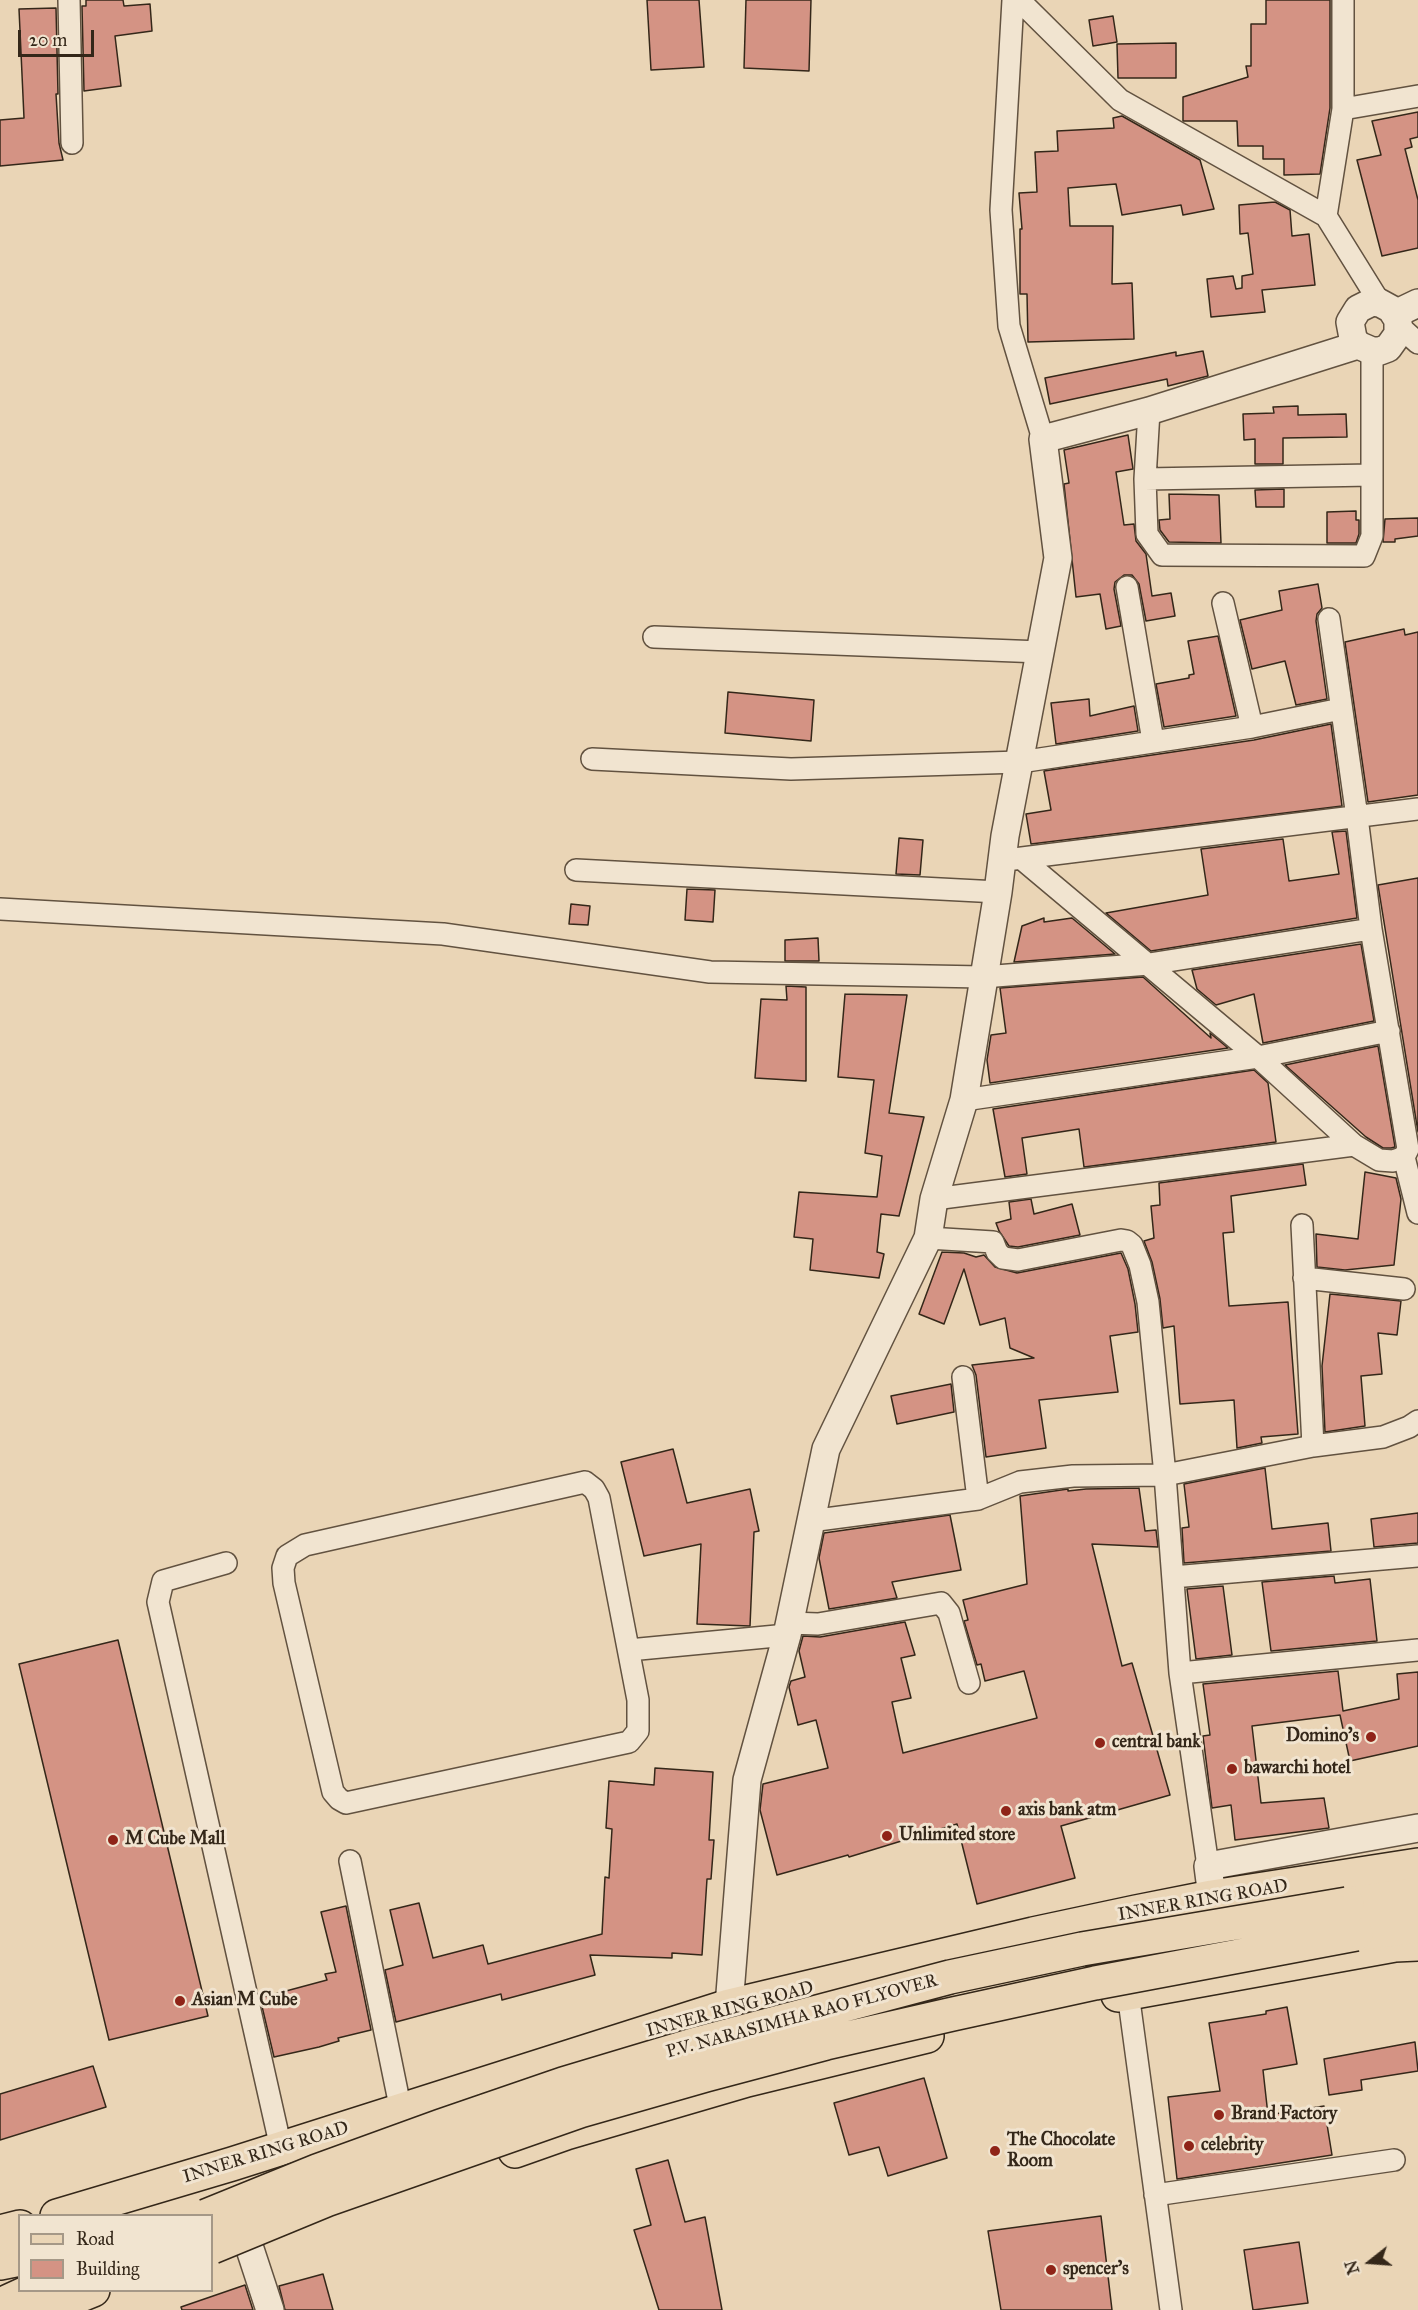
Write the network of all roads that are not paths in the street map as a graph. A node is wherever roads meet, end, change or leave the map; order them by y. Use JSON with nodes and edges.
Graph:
{"nodes":[{"id":1,"x":69,"y":0,"type":"edge"},
{"id":2,"x":1013,"y":0,"type":"edge"},
{"id":3,"x":1019,"y":0,"type":"edge"},
{"id":4,"x":1343,"y":0,"type":"edge"},
{"id":5,"x":1418,"y":96,"type":"edge"},
{"id":6,"x":1343,"y":109,"type":"junction"},
{"id":7,"x":72,"y":143,"type":"dead end"},
{"id":8,"x":1326,"y":216,"type":"junction"},
{"id":9,"x":1402,"y":318,"type":"edge"},
{"id":10,"x":1365,"y":348,"type":"junction"},
{"id":11,"x":1149,"y":411,"type":"junction"},
{"id":12,"x":1043,"y":439,"type":"junction"},
{"id":13,"x":1372,"y":475,"type":"junction"},
{"id":14,"x":1145,"y":479,"type":"junction"},
{"id":15,"x":1127,"y":587,"type":"dead end"},
{"id":16,"x":1223,"y":603,"type":"dead end"},
{"id":17,"x":1329,"y":619,"type":"dead end"},
{"id":18,"x":654,"y":637,"type":"dead end"},
{"id":19,"x":1041,"y":652,"type":"junction"},
{"id":20,"x":1341,"y":709,"type":"junction"},
{"id":21,"x":1252,"y":727,"type":"junction"},
{"id":22,"x":1153,"y":741,"type":"junction"},
{"id":23,"x":592,"y":759,"type":"dead end"},
{"id":24,"x":1020,"y":762,"type":"junction"},
{"id":25,"x":1418,"y":809,"type":"edge"},
{"id":26,"x":1358,"y":817,"type":"junction"},
{"id":27,"x":1012,"y":860,"type":"junction"},
{"id":28,"x":576,"y":870,"type":"dead end"},
{"id":29,"x":998,"y":892,"type":"junction"},
{"id":30,"x":0,"y":909,"type":"edge"},
{"id":31,"x":1371,"y":929,"type":"junction"},
{"id":32,"x":1149,"y":964,"type":"junction"},
{"id":33,"x":983,"y":977,"type":"junction"},
{"id":34,"x":1389,"y":1031,"type":"junction"},
{"id":35,"x":1258,"y":1057,"type":"junction"},
{"id":36,"x":964,"y":1100,"type":"junction"},
{"id":37,"x":1354,"y":1145,"type":"junction"},
{"id":38,"x":1404,"y":1157,"type":"junction"},
{"id":39,"x":934,"y":1198,"type":"junction"},
{"id":40,"x":1418,"y":1213,"type":"edge"},
{"id":41,"x":1302,"y":1225,"type":"dead end"},
{"id":42,"x":928,"y":1238,"type":"junction"},
{"id":43,"x":1304,"y":1278,"type":"junction"},
{"id":44,"x":1404,"y":1289,"type":"dead end"},
{"id":45,"x":963,"y":1377,"type":"dead end"},
{"id":46,"x":1418,"y":1421,"type":"edge"},
{"id":47,"x":1418,"y":1435,"type":"edge"},
{"id":48,"x":1383,"y":1437,"type":"junction"},
{"id":49,"x":1313,"y":1446,"type":"junction"},
{"id":50,"x":1165,"y":1474,"type":"junction"},
{"id":51,"x":978,"y":1499,"type":"junction"},
{"id":52,"x":810,"y":1521,"type":"junction"},
{"id":53,"x":1418,"y":1556,"type":"edge"},
{"id":54,"x":226,"y":1563,"type":"dead end"},
{"id":55,"x":1173,"y":1577,"type":"junction"},
{"id":56,"x":788,"y":1629,"type":"junction"},
{"id":57,"x":629,"y":1650,"type":"junction"},
{"id":58,"x":1418,"y":1650,"type":"edge"},
{"id":59,"x":1180,"y":1672,"type":"junction"},
{"id":60,"x":969,"y":1683,"type":"dead end"},
{"id":61,"x":1418,"y":1828,"type":"edge"},
{"id":62,"x":350,"y":1861,"type":"dead end"},
{"id":63,"x":1418,"y":1865,"type":"edge"},
{"id":64,"x":1210,"y":1882,"type":"junction"},
{"id":65,"x":1418,"y":1894,"type":"edge"},
{"id":66,"x":1418,"y":1926,"type":"edge"},
{"id":67,"x":1418,"y":1944,"type":"edge"},
{"id":68,"x":1128,"y":1993,"type":"junction"},
{"id":69,"x":729,"y":2006,"type":"junction"},
{"id":70,"x":747,"y":2080,"type":"junction"},
{"id":71,"x":401,"y":2110,"type":"junction"},
{"id":72,"x":281,"y":2148,"type":"junction"},
{"id":73,"x":1394,"y":2160,"type":"dead end"},
{"id":74,"x":1155,"y":2195,"type":"junction"},
{"id":75,"x":64,"y":2214,"type":"edge"},
{"id":76,"x":211,"y":2214,"type":"edge"},
{"id":77,"x":18,"y":2228,"type":"edge"},
{"id":78,"x":0,"y":2232,"type":"edge"},
{"id":79,"x":248,"y":2243,"type":"junction"},
{"id":80,"x":213,"y":2245,"type":"edge"},
{"id":81,"x":213,"y":2245,"type":"edge"},
{"id":82,"x":18,"y":2259,"type":"edge"},
{"id":83,"x":0,"y":2263,"type":"edge"},
{"id":84,"x":29,"y":2292,"type":"edge"},
{"id":85,"x":88,"y":2292,"type":"edge"},
{"id":86,"x":0,"y":2305,"type":"edge"},
{"id":87,"x":44,"y":2310,"type":"edge"},
{"id":88,"x":270,"y":2310,"type":"edge"},
{"id":89,"x":1171,"y":2310,"type":"edge"}],
"edges":[{"from":1,"to":7,"type":"street"},
{"from":2,"to":12,"type":"street"},
{"from":3,"to":8,"type":"street"},
{"from":4,"to":6,"type":"street"},
{"from":5,"to":6,"type":"street"},
{"from":6,"to":8,"type":"street"},
{"from":8,"to":9,"type":"street"},
{"from":9,"to":10,"type":"street"},
{"from":9,"to":10,"type":"street"},
{"from":10,"to":11,"type":"street"},
{"from":10,"to":13,"type":"street"},
{"from":11,"to":12,"type":"street"},
{"from":11,"to":14,"type":"street"},
{"from":12,"to":19,"type":"street"},
{"from":13,"to":14,"type":"street"},
{"from":13,"to":14,"type":"street"},
{"from":15,"to":22,"type":"street"},
{"from":16,"to":21,"type":"street"},
{"from":17,"to":20,"type":"street"},
{"from":18,"to":19,"type":"street"},
{"from":19,"to":24,"type":"street"},
{"from":20,"to":21,"type":"street"},
{"from":20,"to":26,"type":"street"},
{"from":21,"to":22,"type":"street"},
{"from":22,"to":24,"type":"street"},
{"from":23,"to":24,"type":"street"},
{"from":24,"to":27,"type":"street"},
{"from":25,"to":26,"type":"street"},
{"from":26,"to":27,"type":"street"},
{"from":26,"to":31,"type":"street"},
{"from":27,"to":29,"type":"street"},
{"from":27,"to":32,"type":"street"},
{"from":28,"to":29,"type":"street"},
{"from":29,"to":33,"type":"street"},
{"from":30,"to":33,"type":"street"},
{"from":31,"to":32,"type":"street"},
{"from":31,"to":34,"type":"street"},
{"from":32,"to":33,"type":"street"},
{"from":32,"to":35,"type":"street"},
{"from":33,"to":36,"type":"street"},
{"from":34,"to":35,"type":"street"},
{"from":34,"to":38,"type":"street"},
{"from":35,"to":36,"type":"street"},
{"from":35,"to":37,"type":"street"},
{"from":36,"to":39,"type":"street"},
{"from":37,"to":38,"type":"street"},
{"from":37,"to":39,"type":"street"},
{"from":38,"to":40,"type":"street"},
{"from":39,"to":42,"type":"street"},
{"from":41,"to":43,"type":"street"},
{"from":42,"to":50,"type":"street"},
{"from":42,"to":52,"type":"street"},
{"from":43,"to":44,"type":"street"},
{"from":43,"to":49,"type":"street"},
{"from":45,"to":51,"type":"street"},
{"from":46,"to":48,"type":"street"},
{"from":47,"to":48,"type":"street"},
{"from":48,"to":49,"type":"street"},
{"from":49,"to":50,"type":"street"},
{"from":50,"to":51,"type":"street"},
{"from":50,"to":55,"type":"street"},
{"from":51,"to":52,"type":"street"},
{"from":52,"to":56,"type":"street"},
{"from":53,"to":55,"type":"street"},
{"from":54,"to":72,"type":"street"},
{"from":55,"to":59,"type":"street"},
{"from":56,"to":57,"type":"street"},
{"from":56,"to":60,"type":"street"},
{"from":56,"to":69,"type":"street"},
{"from":57,"to":57,"type":"street"},
{"from":58,"to":59,"type":"street"},
{"from":59,"to":64,"type":"street"},
{"from":61,"to":64,"type":"street"},
{"from":62,"to":71,"type":"street"},
{"from":63,"to":64,"type":"main road","name":"INNER RING ROAD"},
{"from":64,"to":69,"type":"main road","name":"INNER RING ROAD"},
{"from":65,"to":76,"type":"main road","name":"P.V. NARASIMHA RAO FLYOVER","bridge":true},
{"from":66,"to":80,"type":"main road","name":"P.V. NARASIMHA RAO FLYOVER","bridge":true},
{"from":67,"to":68,"type":"main road"},
{"from":68,"to":70,"type":"main road"},
{"from":68,"to":74,"type":"street"},
{"from":69,"to":70,"type":"street"},
{"from":69,"to":71,"type":"main road","name":"INNER RING ROAD"},
{"from":70,"to":79,"type":"main road"},
{"from":71,"to":72,"type":"main road","name":"INNER RING ROAD"},
{"from":72,"to":75,"type":"main road","name":"INNER RING ROAD"},
{"from":73,"to":74,"type":"street"},
{"from":74,"to":89,"type":"street"},
{"from":77,"to":78,"type":"main road"},
{"from":79,"to":81,"type":"main road"},
{"from":79,"to":88,"type":"street"},
{"from":82,"to":83,"type":"main road"},
{"from":84,"to":86,"type":"main road"},
{"from":85,"to":87,"type":"main road"}]}
